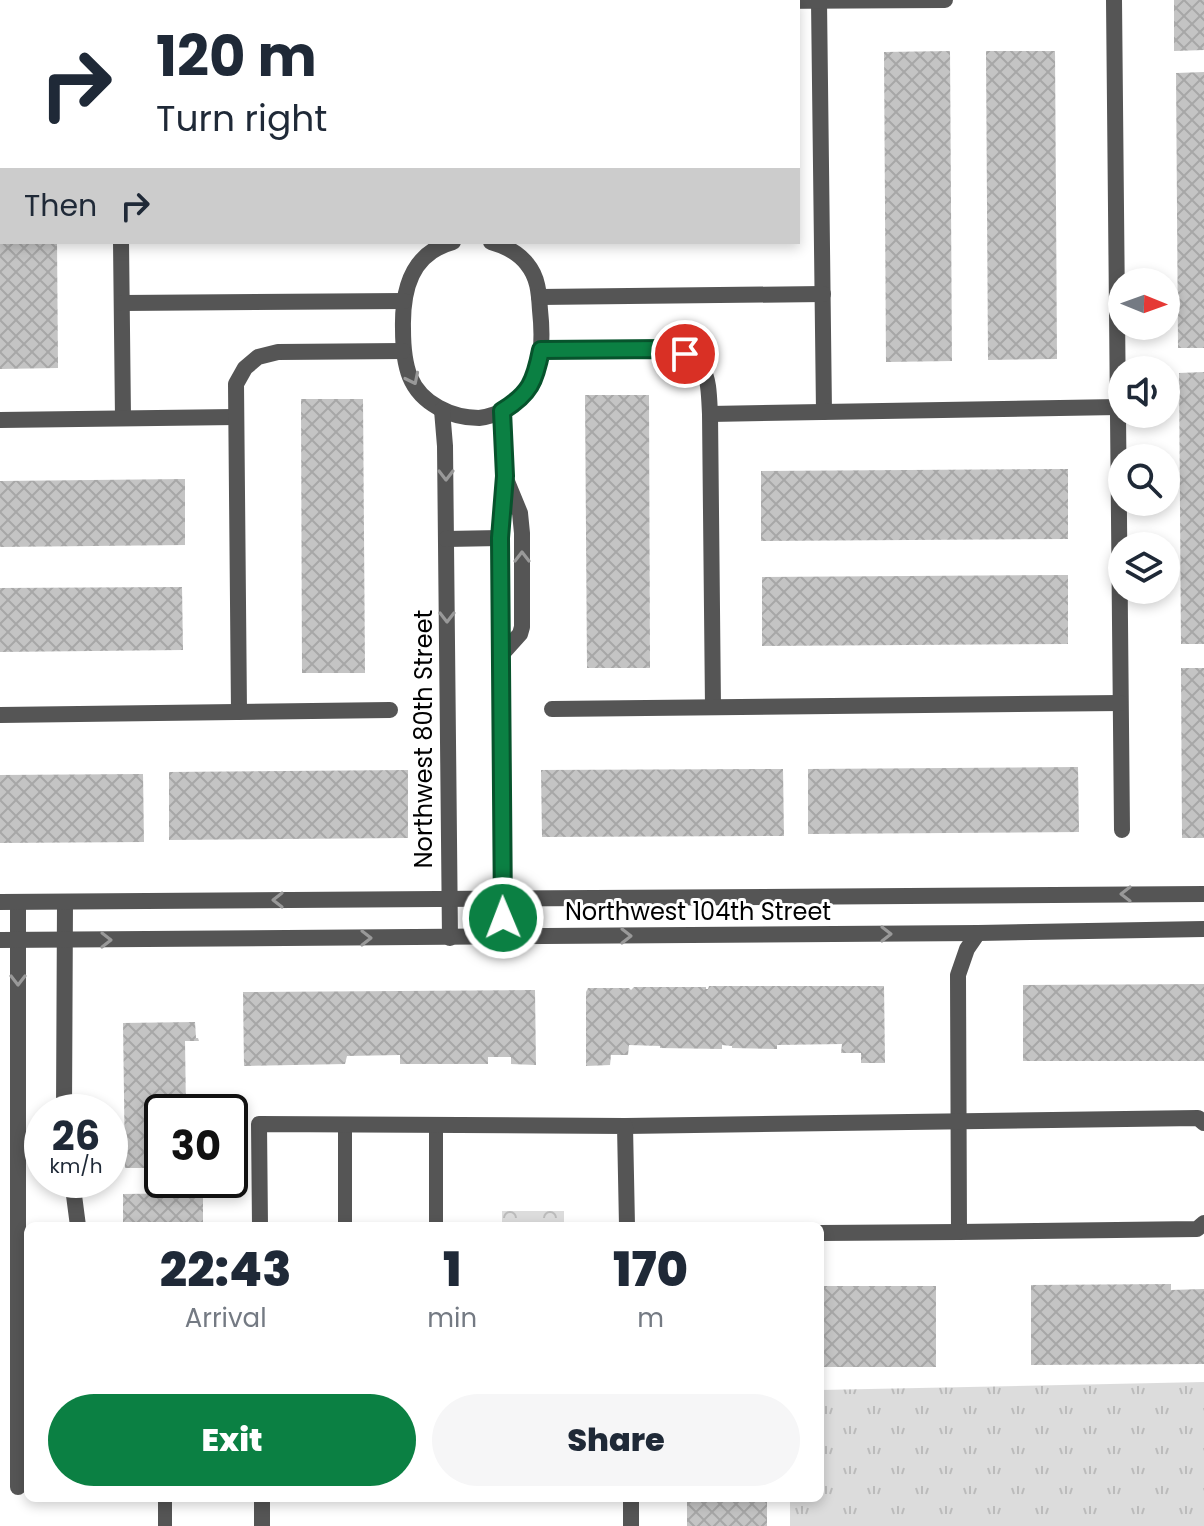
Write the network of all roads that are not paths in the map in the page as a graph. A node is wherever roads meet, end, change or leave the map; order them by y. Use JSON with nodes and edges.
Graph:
{"nodes":[{"id":1,"x":945,"y":0,"type":"edge"},
{"id":2,"x":1114,"y":0,"type":"edge"},
{"id":3,"x":819,"y":1,"type":"edge"},
{"id":4,"x":121,"y":244,"type":"edge"},
{"id":5,"x":444,"y":244,"type":"edge"},
{"id":6,"x":501,"y":244,"type":"edge"},
{"id":7,"x":823,"y":294,"type":"junction"},
{"id":8,"x":539,"y":297,"type":"junction"},
{"id":9,"x":404,"y":301,"type":"junction"},
{"id":10,"x":122,"y":303,"type":"junction"},
{"id":11,"x":541,"y":350,"type":"junction"},
{"id":12,"x":403,"y":351,"type":"junction"},
{"id":13,"x":1117,"y":356,"type":"edge"},
{"id":14,"x":1108,"y":407,"type":"edge"},
{"id":15,"x":442,"y":410,"type":"junction"},
{"id":16,"x":502,"y":411,"type":"junction"},
{"id":17,"x":824,"y":412,"type":"junction"},
{"id":18,"x":710,"y":414,"type":"junction"},
{"id":19,"x":236,"y":417,"type":"junction"},
{"id":20,"x":123,"y":418,"type":"junction"},
{"id":21,"x":0,"y":420,"type":"edge"},
{"id":22,"x":1118,"y":428,"type":"edge"},
{"id":23,"x":505,"y":476,"type":"junction"},
{"id":24,"x":500,"y":538,"type":"junction"},
{"id":25,"x":446,"y":539,"type":"junction"},
{"id":26,"x":501,"y":655,"type":"junction"},
{"id":27,"x":1120,"y":703,"type":"junction"},
{"id":28,"x":713,"y":707,"type":"junction"},
{"id":29,"x":552,"y":709,"type":"dead end"},
{"id":30,"x":390,"y":710,"type":"dead end"},
{"id":31,"x":239,"y":712,"type":"junction"},
{"id":32,"x":0,"y":715,"type":"edge"},
{"id":33,"x":1122,"y":830,"type":"dead end"},
{"id":34,"x":1204,"y":894,"type":"edge"},
{"id":35,"x":503,"y":898,"type":"junction"},
{"id":36,"x":449,"y":899,"type":"junction"},
{"id":37,"x":0,"y":902,"type":"edge"},
{"id":38,"x":18,"y":902,"type":"junction"},
{"id":39,"x":65,"y":902,"type":"junction"},
{"id":40,"x":1204,"y":929,"type":"edge"},
{"id":41,"x":978,"y":933,"type":"junction"},
{"id":42,"x":504,"y":937,"type":"junction"},
{"id":43,"x":450,"y":938,"type":"junction"},
{"id":44,"x":0,"y":940,"type":"edge"},
{"id":45,"x":18,"y":940,"type":"junction"},
{"id":46,"x":65,"y":940,"type":"junction"},
{"id":47,"x":64,"y":1094,"type":"edge"},
{"id":48,"x":959,"y":1120,"type":"junction"},
{"id":49,"x":1204,"y":1123,"type":"edge"},
{"id":50,"x":345,"y":1124,"type":"junction"},
{"id":51,"x":436,"y":1124,"type":"junction"},
{"id":52,"x":625,"y":1126,"type":"junction"},
{"id":53,"x":74,"y":1198,"type":"edge"},
{"id":54,"x":77,"y":1222,"type":"edge"},
{"id":55,"x":260,"y":1222,"type":"edge"},
{"id":56,"x":345,"y":1222,"type":"edge"},
{"id":57,"x":436,"y":1222,"type":"edge"},
{"id":58,"x":627,"y":1222,"type":"edge"},
{"id":59,"x":1204,"y":1223,"type":"edge"},
{"id":60,"x":959,"y":1232,"type":"junction"},
{"id":61,"x":824,"y":1233,"type":"edge"},
{"id":62,"x":23,"y":1322,"type":"edge"},
{"id":63,"x":0,"y":1487,"type":"edge"},
{"id":64,"x":23,"y":1487,"type":"edge"},
{"id":65,"x":165,"y":1502,"type":"edge"},
{"id":66,"x":262,"y":1502,"type":"edge"},
{"id":67,"x":631,"y":1502,"type":"edge"},
{"id":68,"x":165,"y":1526,"type":"edge"},
{"id":69,"x":262,"y":1526,"type":"edge"},
{"id":70,"x":631,"y":1526,"type":"edge"}],
"edges":[{"from":1,"to":3,"type":"street"},
{"from":2,"to":13,"type":"street"},
{"from":3,"to":7,"type":"street"},
{"from":4,"to":10,"type":"street"},
{"from":5,"to":9,"type":"street"},
{"from":6,"to":8,"type":"street"},
{"from":7,"to":8,"type":"street"},
{"from":7,"to":17,"type":"street"},
{"from":8,"to":11,"type":"street"},
{"from":9,"to":10,"type":"street"},
{"from":9,"to":12,"type":"street"},
{"from":10,"to":20,"type":"street"},
{"from":11,"to":16,"type":"street"},
{"from":11,"to":18,"type":"street"},
{"from":12,"to":15,"type":"street","one_way":true},
{"from":12,"to":19,"type":"street"},
{"from":14,"to":17,"type":"street"},
{"from":15,"to":16,"type":"street"},
{"from":15,"to":25,"type":"street","name":"Northwest 80th Street","one_way":true},
{"from":16,"to":23,"type":"street"},
{"from":17,"to":18,"type":"street"},
{"from":18,"to":28,"type":"street"},
{"from":19,"to":20,"type":"street"},
{"from":19,"to":31,"type":"street"},
{"from":20,"to":21,"type":"street"},
{"from":22,"to":27,"type":"street"},
{"from":23,"to":24,"type":"street"},
{"from":26,"to":23,"type":"street","one_way":true},
{"from":24,"to":25,"type":"street"},
{"from":24,"to":26,"type":"street"},
{"from":25,"to":36,"type":"street","name":"Northwest 80th Street","one_way":true},
{"from":26,"to":35,"type":"street"},
{"from":27,"to":28,"type":"street"},
{"from":27,"to":33,"type":"street"},
{"from":28,"to":29,"type":"street"},
{"from":30,"to":31,"type":"street"},
{"from":31,"to":32,"type":"street"},
{"from":34,"to":35,"type":"street","name":"Northwest 104th Street","one_way":true},
{"from":35,"to":36,"type":"street","name":"Northwest 104th Street"},
{"from":35,"to":42,"type":"street"},
{"from":36,"to":39,"type":"street","name":"Northwest 104th Street","one_way":true},
{"from":36,"to":43,"type":"street","name":"Northwest 80th Street"},
{"from":37,"to":38,"type":"street","name":"Northwest 104th Street"},
{"from":38,"to":39,"type":"street","name":"Northwest 104th Street"},
{"from":38,"to":45,"type":"street"},
{"from":39,"to":46,"type":"street"},
{"from":40,"to":41,"type":"street","name":"Northwest 104th Street"},
{"from":42,"to":41,"type":"street","name":"Northwest 104th Street","one_way":true},
{"from":41,"to":48,"type":"street"},
{"from":42,"to":43,"type":"street","name":"Northwest 104th Street"},
{"from":46,"to":43,"type":"street","name":"Northwest 104th Street","one_way":true},
{"from":44,"to":45,"type":"street","name":"Northwest 104th Street"},
{"from":45,"to":46,"type":"street","name":"Northwest 104th Street"},
{"from":45,"to":62,"type":"street","one_way":true},
{"from":46,"to":47,"type":"street"},
{"from":48,"to":49,"type":"street"},
{"from":48,"to":52,"type":"street"},
{"from":48,"to":60,"type":"street"},
{"from":50,"to":51,"type":"street"},
{"from":50,"to":55,"type":"street"},
{"from":50,"to":56,"type":"lane"},
{"from":51,"to":52,"type":"street"},
{"from":51,"to":57,"type":"lane"},
{"from":52,"to":58,"type":"street"},
{"from":53,"to":54,"type":"street"},
{"from":59,"to":60,"type":"street"},
{"from":60,"to":61,"type":"street"},
{"from":62,"to":64,"type":"street"},
{"from":63,"to":64,"type":"street"},
{"from":65,"to":68,"type":"lane"},
{"from":66,"to":69,"type":"street"},
{"from":67,"to":70,"type":"street"}]}
